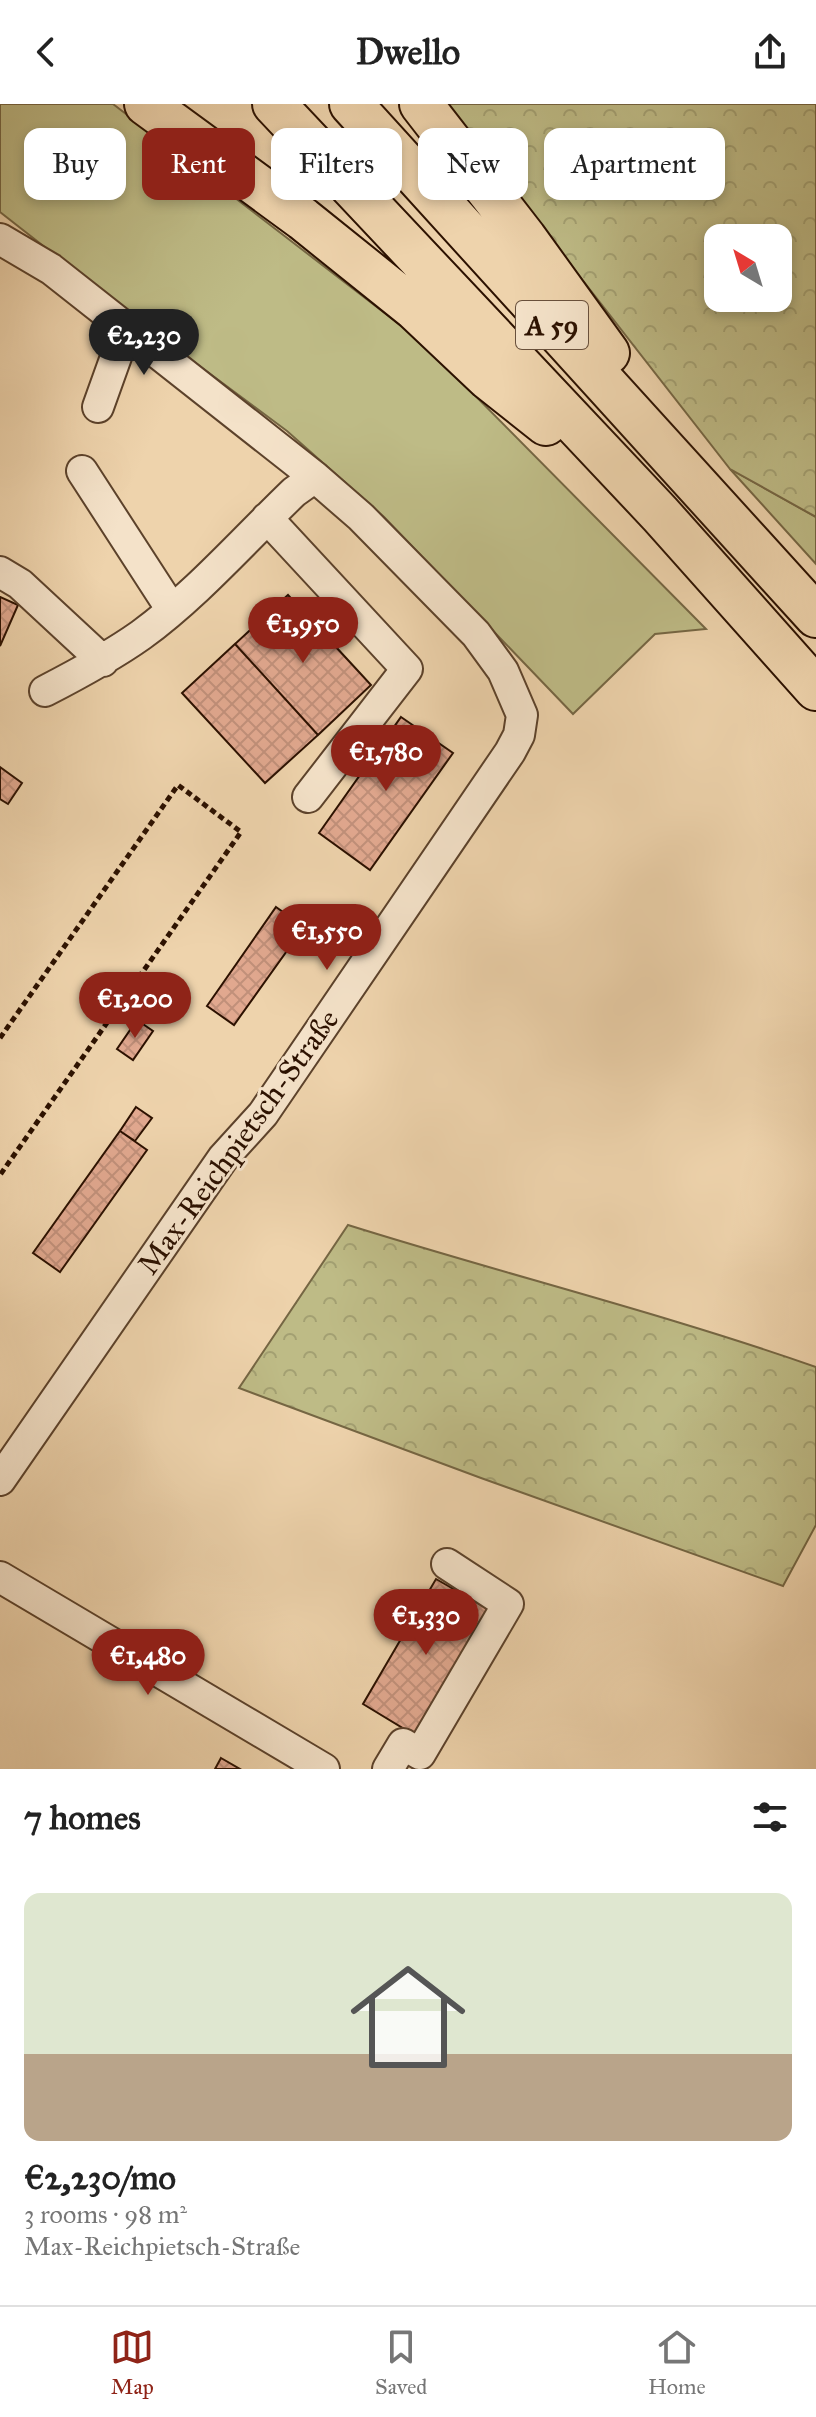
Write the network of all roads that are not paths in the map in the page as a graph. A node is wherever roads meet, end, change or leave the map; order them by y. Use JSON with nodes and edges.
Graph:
{"nodes":[{"id":1,"x":146,"y":104,"type":"edge"},
{"id":2,"x":274,"y":104,"type":"edge"},
{"id":3,"x":351,"y":104,"type":"edge"},
{"id":4,"x":421,"y":104,"type":"edge"},
{"id":5,"x":0,"y":239,"type":"edge"},
{"id":6,"x":126,"y":329,"type":"junction"},
{"id":7,"x":98,"y":407,"type":"dead end"},
{"id":8,"x":82,"y":471,"type":"dead end"},
{"id":9,"x":315,"y":477,"type":"junction"},
{"id":10,"x":660,"y":514,"type":"junction"},
{"id":11,"x":267,"y":518,"type":"junction"},
{"id":12,"x":753,"y":546,"type":"junction"},
{"id":13,"x":0,"y":572,"type":"edge"},
{"id":14,"x":172,"y":610,"type":"junction"},
{"id":15,"x":816,"y":616,"type":"edge"},
{"id":16,"x":103,"y":661,"type":"junction"},
{"id":17,"x":816,"y":689,"type":"edge"},
{"id":18,"x":45,"y":691,"type":"dead end"},
{"id":19,"x":308,"y":797,"type":"dead end"},
{"id":20,"x":0,"y":1480,"type":"edge"},
{"id":21,"x":447,"y":1564,"type":"dead end"},
{"id":22,"x":0,"y":1577,"type":"edge"},
{"id":23,"x":316,"y":1767,"type":"edge"},
{"id":24,"x":388,"y":1769,"type":"edge"}],
"edges":[{"from":1,"to":10,"type":"highway"},
{"from":2,"to":10,"type":"highway","number":"A 59"},
{"from":3,"to":12,"type":"highway","number":"A 59"},
{"from":4,"to":12,"type":"highway"},
{"from":5,"to":6,"type":"street","name":"Max-Reichpietsch-Straße"},
{"from":6,"to":7,"type":"street"},
{"from":6,"to":9,"type":"street","name":"Max-Reichpietsch-Straße"},
{"from":8,"to":14,"type":"street"},
{"from":9,"to":11,"type":"street"},
{"from":9,"to":20,"type":"street","name":"Max-Reichpietsch-Straße"},
{"from":10,"to":17,"type":"highway","number":"A 59"},
{"from":11,"to":14,"type":"street"},
{"from":11,"to":19,"type":"street"},
{"from":12,"to":15,"type":"highway","number":"A 59"},
{"from":13,"to":16,"type":"street"},
{"from":14,"to":16,"type":"street"},
{"from":16,"to":18,"type":"street"},
{"from":21,"to":24,"type":"street"},
{"from":22,"to":23,"type":"street"}]}
